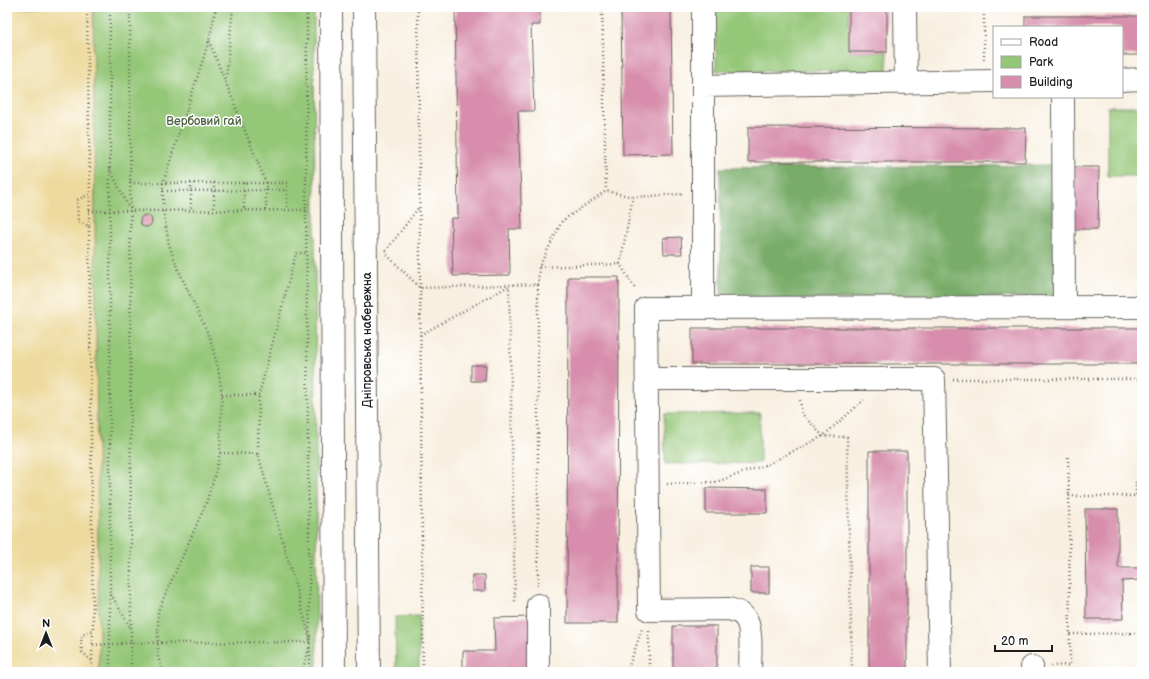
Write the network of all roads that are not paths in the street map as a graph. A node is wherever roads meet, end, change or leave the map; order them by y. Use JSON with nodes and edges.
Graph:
{"nodes":[{"id":1,"x":332,"y":7,"type":"edge"},
{"id":2,"x":364,"y":7,"type":"edge"},
{"id":3,"x":703,"y":7,"type":"edge"},
{"id":4,"x":905,"y":7,"type":"edge"},
{"id":5,"x":1142,"y":79,"type":"edge"},
{"id":6,"x":1123,"y":80,"type":"edge"},
{"id":7,"x":989,"y":81,"type":"edge"},
{"id":8,"x":906,"y":83,"type":"junction"},
{"id":9,"x":703,"y":86,"type":"junction"},
{"id":10,"x":1063,"y":98,"type":"edge"},
{"id":11,"x":703,"y":308,"type":"junction"},
{"id":12,"x":1064,"y":308,"type":"junction"},
{"id":13,"x":1142,"y":308,"type":"edge"},
{"id":14,"x":647,"y":379,"type":"junction"},
{"id":15,"x":538,"y":605,"type":"road end"},
{"id":16,"x":334,"y":672,"type":"edge"},
{"id":17,"x":369,"y":672,"type":"edge"},
{"id":18,"x":538,"y":672,"type":"edge"},
{"id":19,"x":750,"y":672,"type":"edge"},
{"id":20,"x":940,"y":672,"type":"edge"}],
"edges":[{"from":1,"to":16,"type":"main road"},
{"from":2,"to":17,"type":"main road","name":"Дніпровська набережна"},
{"from":3,"to":9,"type":"main road"},
{"from":4,"to":8,"type":"main road"},
{"from":5,"to":6,"type":"main road"},
{"from":7,"to":8,"type":"main road"},
{"from":8,"to":9,"type":"main road"},
{"from":9,"to":11,"type":"main road"},
{"from":10,"to":12,"type":"main road"},
{"from":11,"to":12,"type":"main road"},
{"from":11,"to":14,"type":"main road"},
{"from":12,"to":13,"type":"main road"},
{"from":14,"to":19,"type":"main road"},
{"from":14,"to":20,"type":"main road"},
{"from":15,"to":18,"type":"main road"}]}
